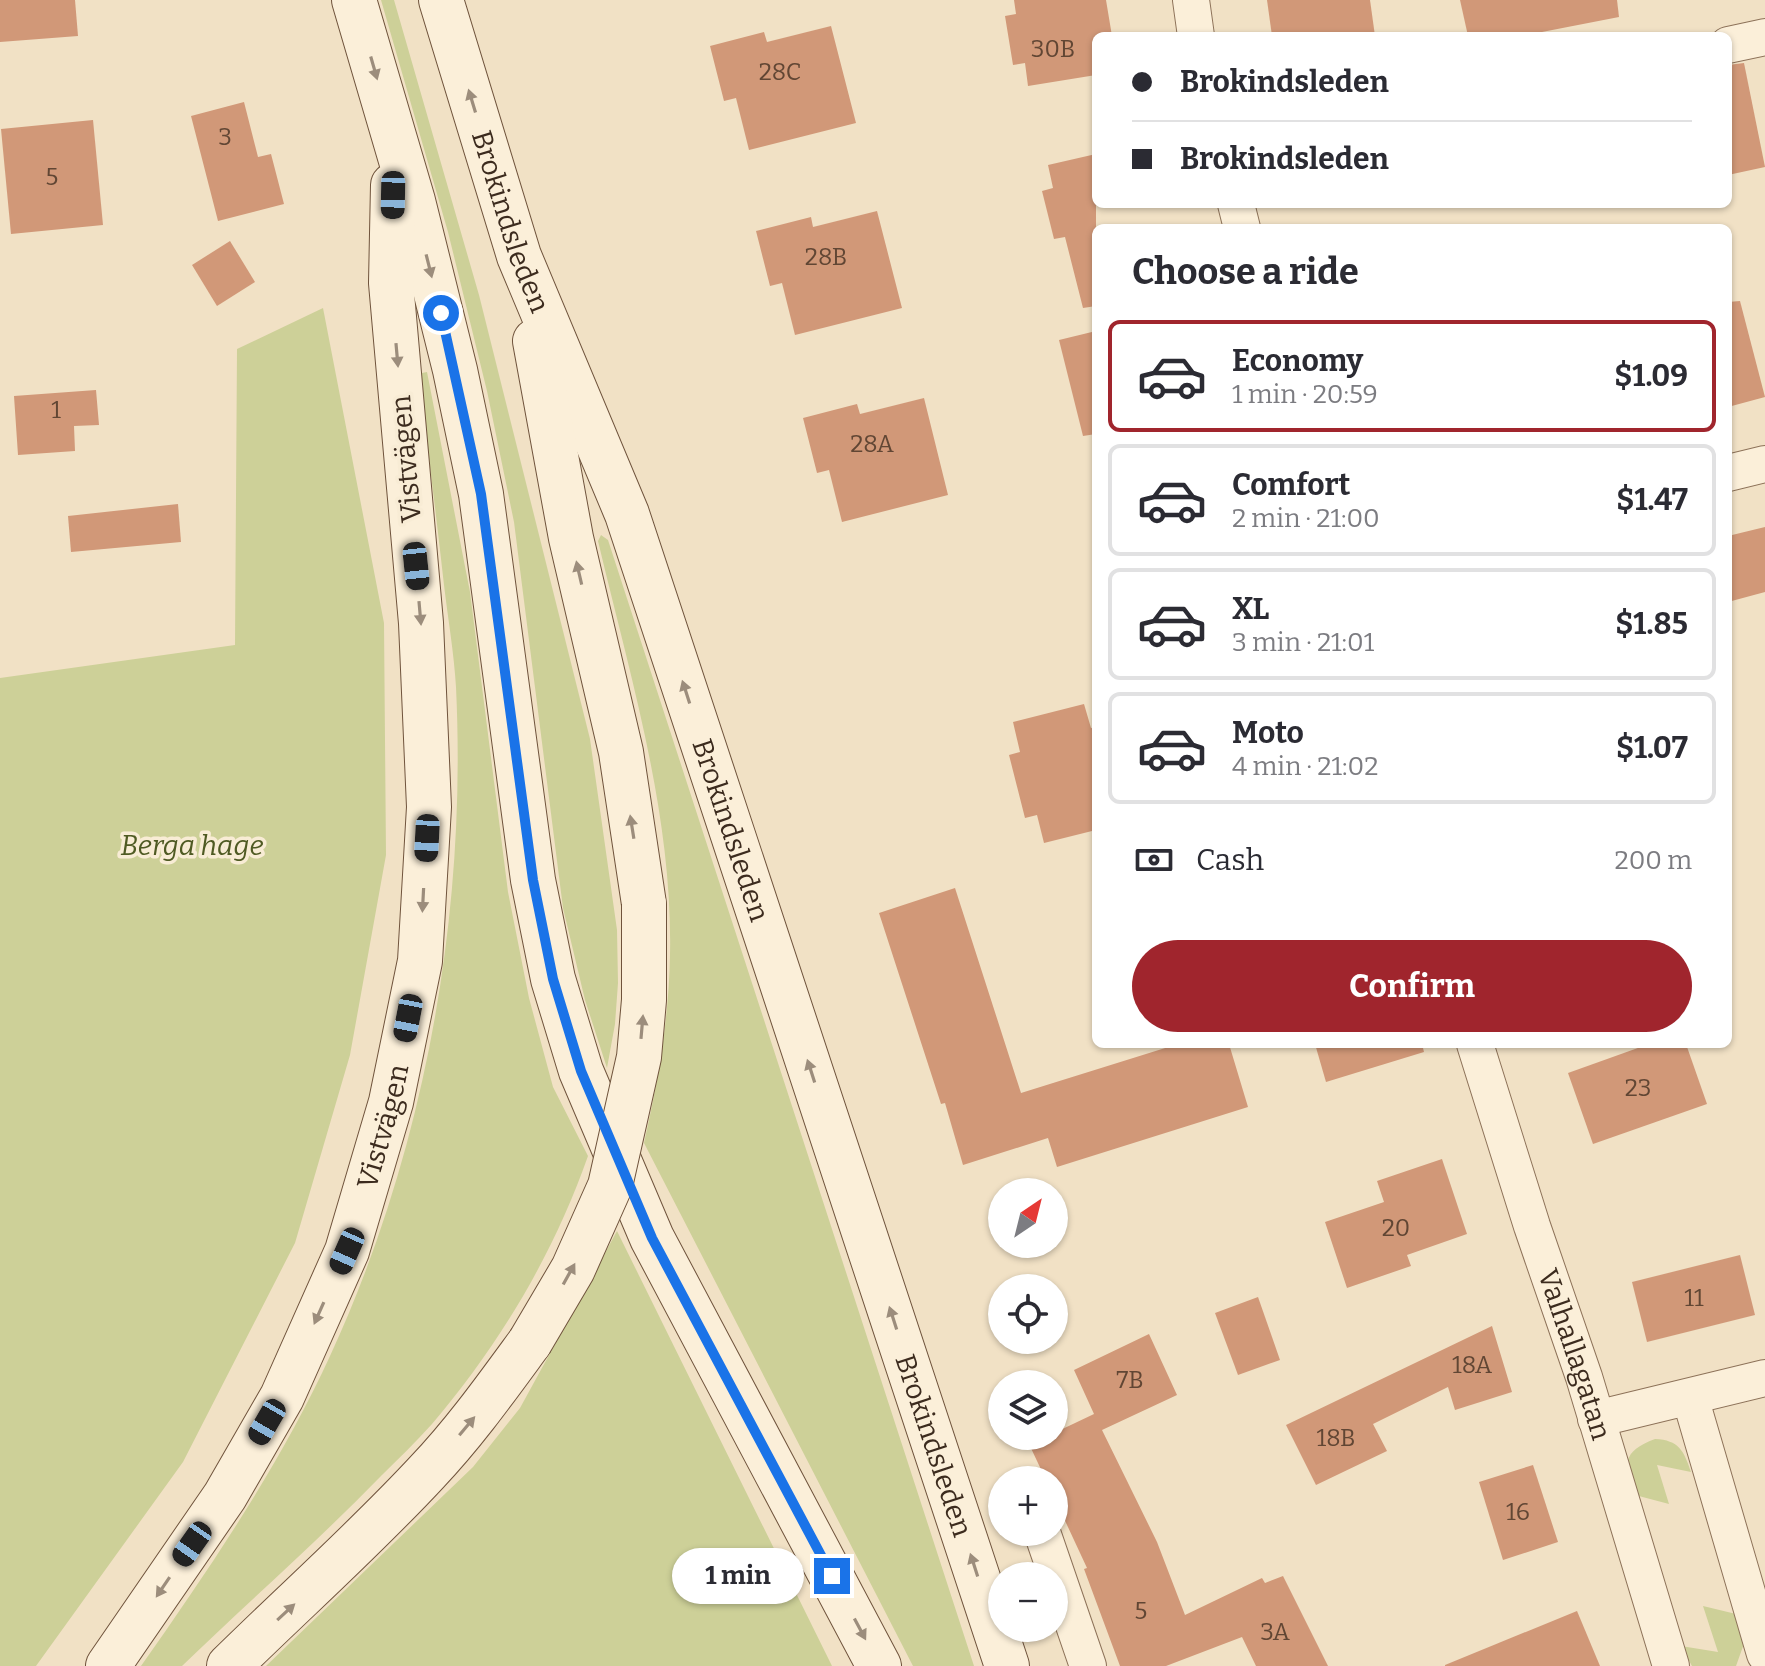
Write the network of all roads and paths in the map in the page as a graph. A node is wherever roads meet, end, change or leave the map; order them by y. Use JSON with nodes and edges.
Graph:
{"nodes":[{"id":1,"x":354,"y":0,"type":"edge"},
{"id":2,"x":441,"y":0,"type":"edge"},
{"id":3,"x":1191,"y":0,"type":"edge"},
{"id":4,"x":1195,"y":32,"type":"edge"},
{"id":5,"x":1765,"y":37,"type":"edge"},
{"id":6,"x":1732,"y":44,"type":"edge"},
{"id":7,"x":394,"y":137,"type":"junction"},
{"id":8,"x":519,"y":256,"type":"junction"},
{"id":9,"x":1765,"y":464,"type":"edge"},
{"id":10,"x":1732,"y":472,"type":"edge"},
{"id":11,"x":1476,"y":1048,"type":"edge"},
{"id":12,"x":1765,"y":1378,"type":"edge"},
{"id":13,"x":1690,"y":1397,"type":"junction"},
{"id":14,"x":1596,"y":1419,"type":"junction"},
{"id":15,"x":1047,"y":1546,"type":"edge"},
{"id":16,"x":1765,"y":1654,"type":"edge"},
{"id":17,"x":108,"y":1666,"type":"edge"},
{"id":18,"x":229,"y":1666,"type":"edge"},
{"id":19,"x":879,"y":1666,"type":"edge"},
{"id":20,"x":1007,"y":1666,"type":"edge"},
{"id":21,"x":1088,"y":1666,"type":"edge"},
{"id":22,"x":1671,"y":1666,"type":"edge"}],
"edges":[{"from":1,"to":7,"type":"main road","one_way":true},
{"from":8,"to":2,"type":"main road","name":"Brokindsleden","one_way":true},
{"from":3,"to":4,"type":"street"},
{"from":5,"to":6,"type":"street"},
{"from":7,"to":17,"type":"main road","name":"Vistvägen","one_way":true},
{"from":7,"to":19,"type":"main road","one_way":true},
{"from":18,"to":8,"type":"main road","one_way":true,"bridge":true},
{"from":20,"to":8,"type":"main road","name":"Brokindsleden","one_way":true},
{"from":9,"to":10,"type":"street"},
{"from":11,"to":14,"type":"street","name":"Valhallagatan"},
{"from":12,"to":13,"type":"street"},
{"from":13,"to":14,"type":"street"},
{"from":13,"to":16,"type":"street"},
{"from":14,"to":22,"type":"street","name":"Valhallagatan"},
{"from":15,"to":21,"type":"street"}]}
